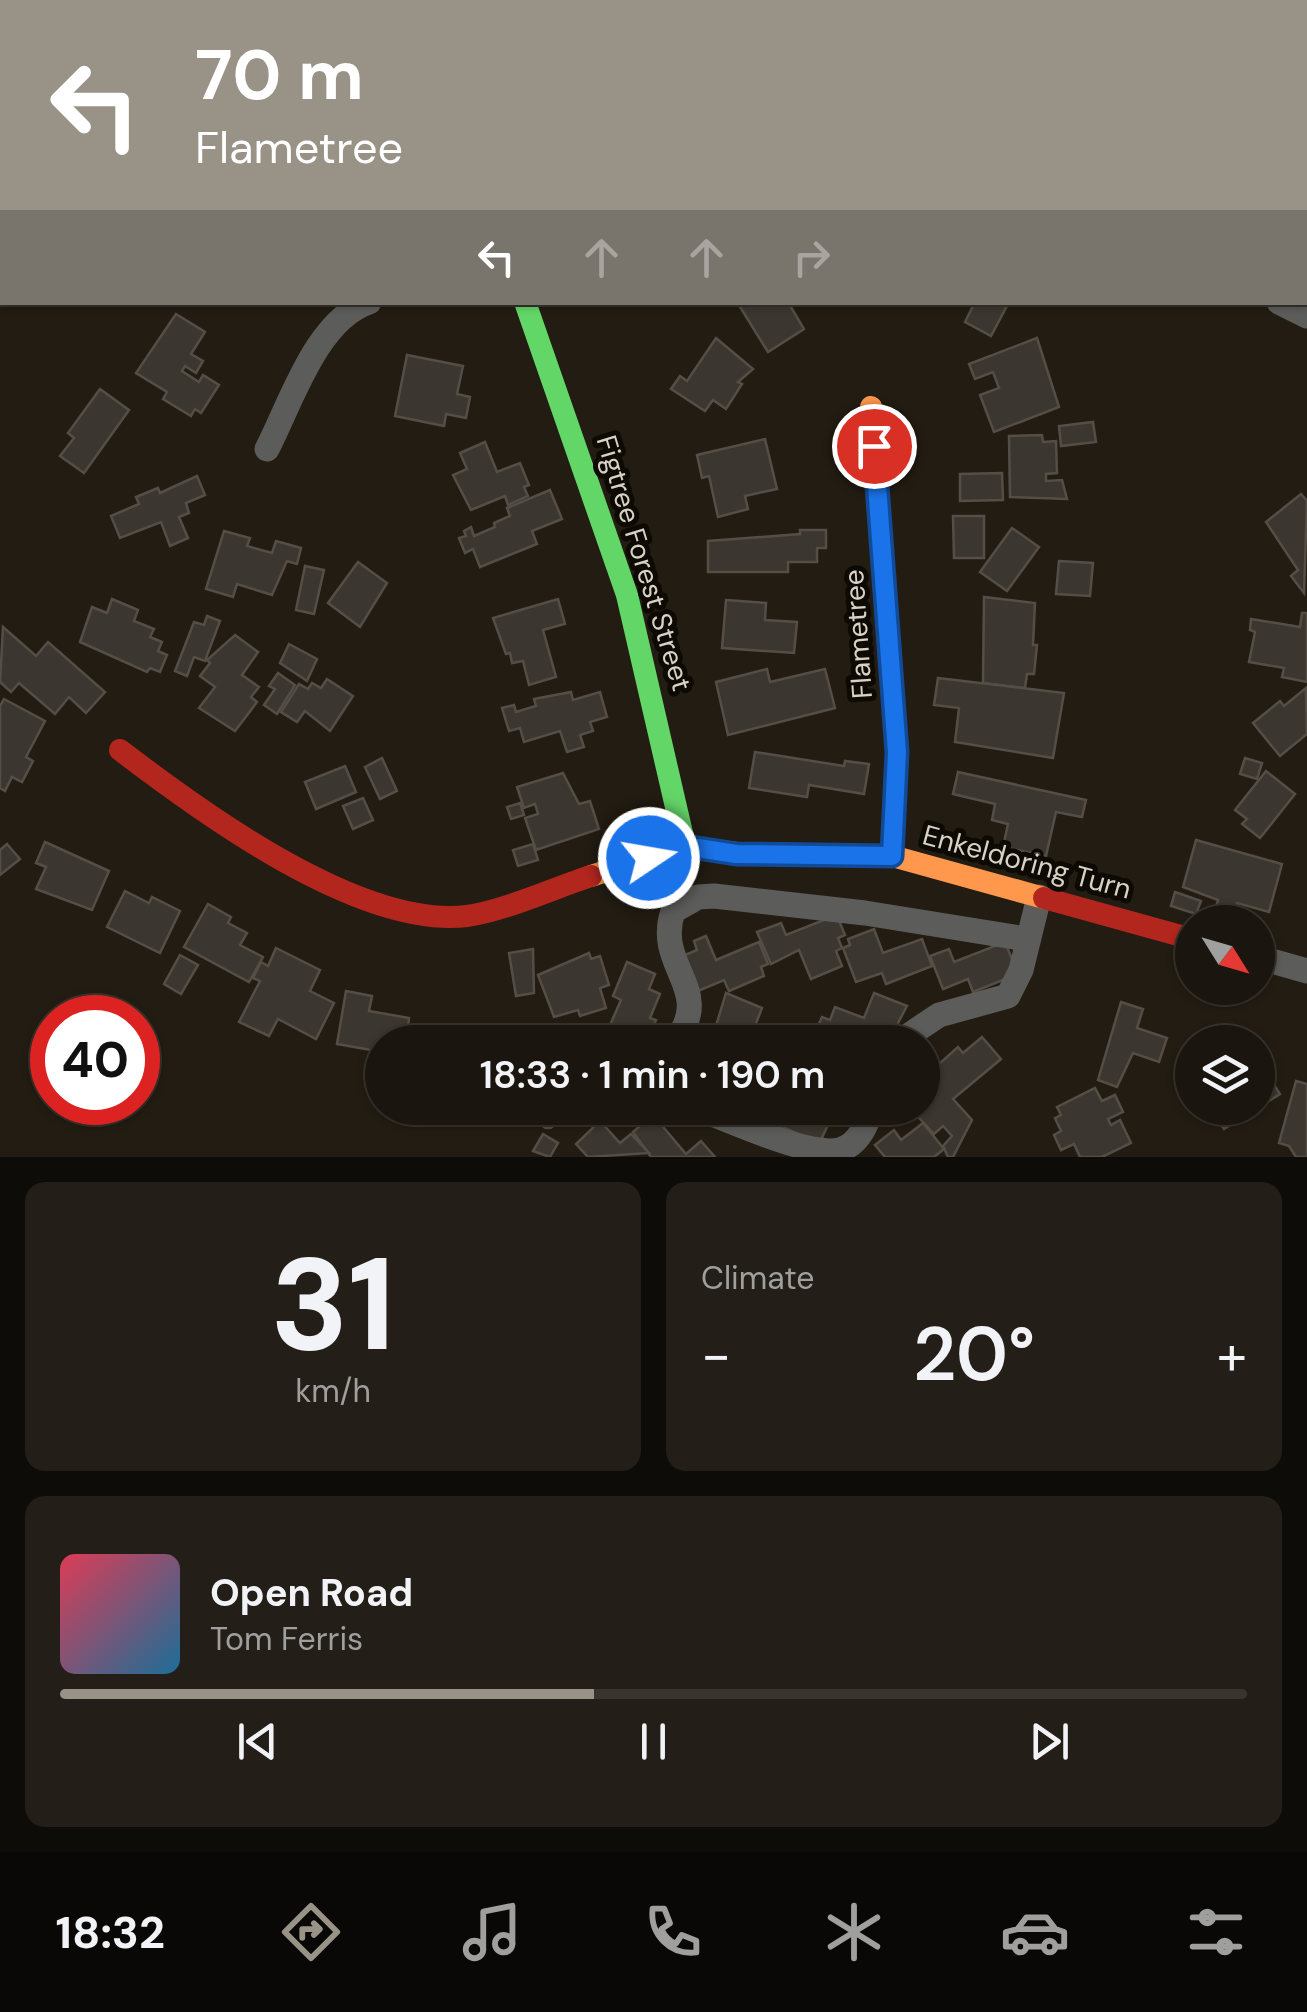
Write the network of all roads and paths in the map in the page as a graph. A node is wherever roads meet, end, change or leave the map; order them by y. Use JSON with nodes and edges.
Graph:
{"nodes":[{"id":1,"x":361,"y":305,"type":"edge"},
{"id":2,"x":526,"y":305,"type":"edge"},
{"id":3,"x":871,"y":407,"type":"dead end"},
{"id":4,"x":268,"y":449,"type":"dead end"},
{"id":5,"x":120,"y":750,"type":"dead end"},
{"id":6,"x":685,"y":846,"type":"junction"},
{"id":7,"x":892,"y":856,"type":"junction"},
{"id":8,"x":1039,"y":897,"type":"junction"},
{"id":9,"x":1175,"y":934,"type":"edge"},
{"id":10,"x":1026,"y":939,"type":"junction"},
{"id":11,"x":1275,"y":962,"type":"edge"},
{"id":12,"x":1307,"y":971,"type":"edge"},
{"id":13,"x":686,"y":1025,"type":"edge"},
{"id":14,"x":925,"y":1025,"type":"edge"},
{"id":15,"x":745,"y":1125,"type":"edge"},
{"id":16,"x":864,"y":1125,"type":"edge"}],
"edges":[{"from":1,"to":4,"type":"street"},
{"from":2,"to":6,"type":"street","name":"Figtree Forest Street"},
{"from":3,"to":7,"type":"street","name":"Flametree"},
{"from":5,"to":6,"type":"street","name":"Enkeldoring Turn"},
{"from":6,"to":7,"type":"street","name":"Enkeldoring Turn"},
{"from":7,"to":8,"type":"street","name":"Enkeldoring Turn"},
{"from":8,"to":9,"type":"street","name":"Enkeldoring Turn"},
{"from":8,"to":10,"type":"street"},
{"from":10,"to":13,"type":"street"},
{"from":10,"to":14,"type":"street"},
{"from":11,"to":12,"type":"street"},
{"from":15,"to":16,"type":"street"}]}
